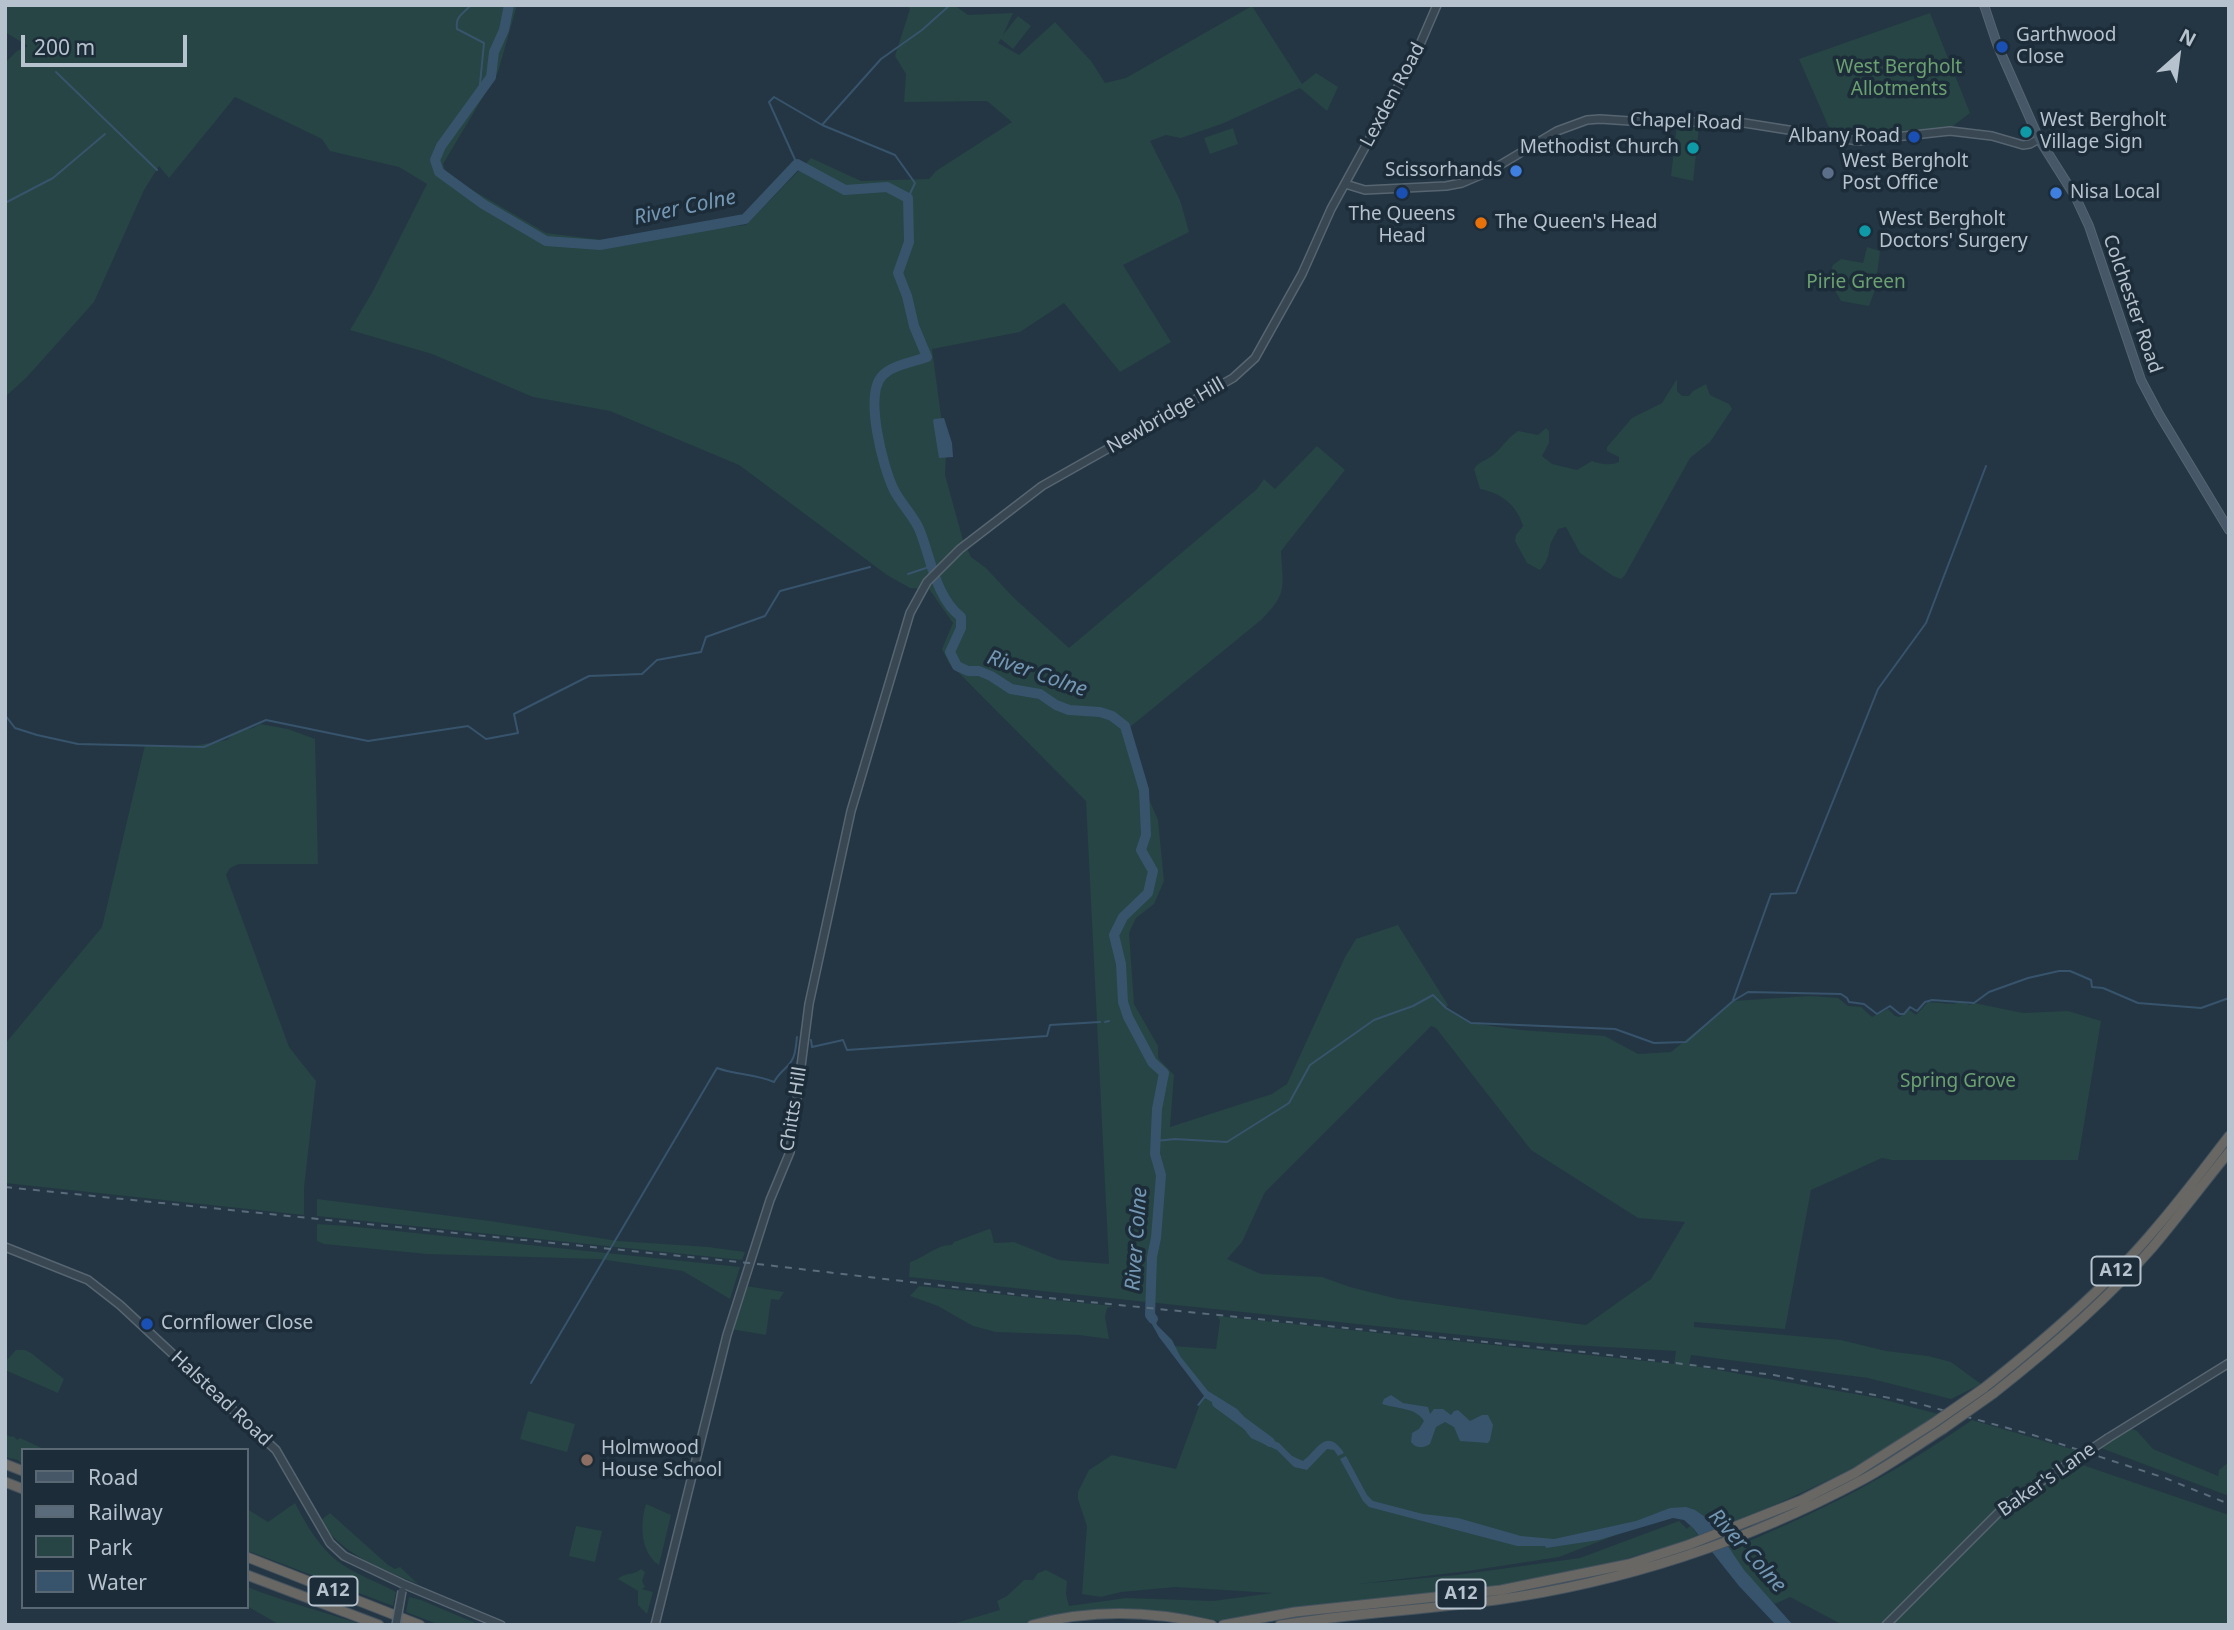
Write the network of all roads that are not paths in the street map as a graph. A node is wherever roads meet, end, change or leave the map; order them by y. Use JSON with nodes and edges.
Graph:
{"nodes":[{"id":1,"x":1437,"y":5,"type":"edge"},
{"id":2,"x":1984,"y":5,"type":"edge"},
{"id":3,"x":2039,"y":139,"type":"junction"},
{"id":4,"x":1345,"y":184,"type":"junction"},
{"id":5,"x":2229,"y":530,"type":"edge"},
{"id":6,"x":921,"y":590,"type":"joint"},
{"id":7,"x":2229,"y":1136,"type":"edge"},
{"id":8,"x":2229,"y":1152,"type":"edge"},
{"id":9,"x":5,"y":1247,"type":"edge"},
{"id":10,"x":2229,"y":1363,"type":"edge"},
{"id":11,"x":1742,"y":1530,"type":"junction"},
{"id":12,"x":1689,"y":1550,"type":"junction"},
{"id":13,"x":248,"y":1558,"type":"edge"},
{"id":14,"x":248,"y":1575,"type":"edge"},
{"id":15,"x":403,"y":1588,"type":"junction"},
{"id":16,"x":1227,"y":1624,"type":"edge"},
{"id":17,"x":379,"y":1625,"type":"edge"},
{"id":18,"x":396,"y":1625,"type":"edge"},
{"id":19,"x":420,"y":1625,"type":"edge"},
{"id":20,"x":501,"y":1625,"type":"edge"},
{"id":21,"x":654,"y":1625,"type":"edge"},
{"id":22,"x":1031,"y":1625,"type":"edge"},
{"id":23,"x":1212,"y":1625,"type":"edge"},
{"id":24,"x":1279,"y":1625,"type":"edge"},
{"id":25,"x":1886,"y":1625,"type":"edge"}],
"edges":[{"from":1,"to":4,"type":"street","name":"Lexden Road"},
{"from":2,"to":3,"type":"main road","name":"Colchester Road"},
{"from":3,"to":4,"type":"street","name":"Chapel Road"},
{"from":3,"to":5,"type":"main road","name":"Colchester Road"},
{"from":4,"to":6,"type":"street","name":"Newbridge Hill"},
{"from":6,"to":21,"type":"street","name":"Chitts Hill"},
{"from":7,"to":11,"type":"highway","number":"A12","bridge":true},
{"from":8,"to":11,"type":"highway","number":"A12","bridge":true},
{"from":9,"to":15,"type":"street","name":"Halstead Road"},
{"from":10,"to":25,"type":"street","name":"Baker's Lane","bridge":true},
{"from":11,"to":12,"type":"highway","number":"A12"},
{"from":12,"to":16,"type":"highway","number":"A12"},
{"from":12,"to":24,"type":"highway","number":"A12"},
{"from":13,"to":19,"type":"highway","number":"A12"},
{"from":14,"to":17,"type":"highway","number":"A12"},
{"from":15,"to":18,"type":"street","bridge":true},
{"from":15,"to":20,"type":"street"},
{"from":22,"to":23,"type":"highway"}]}
